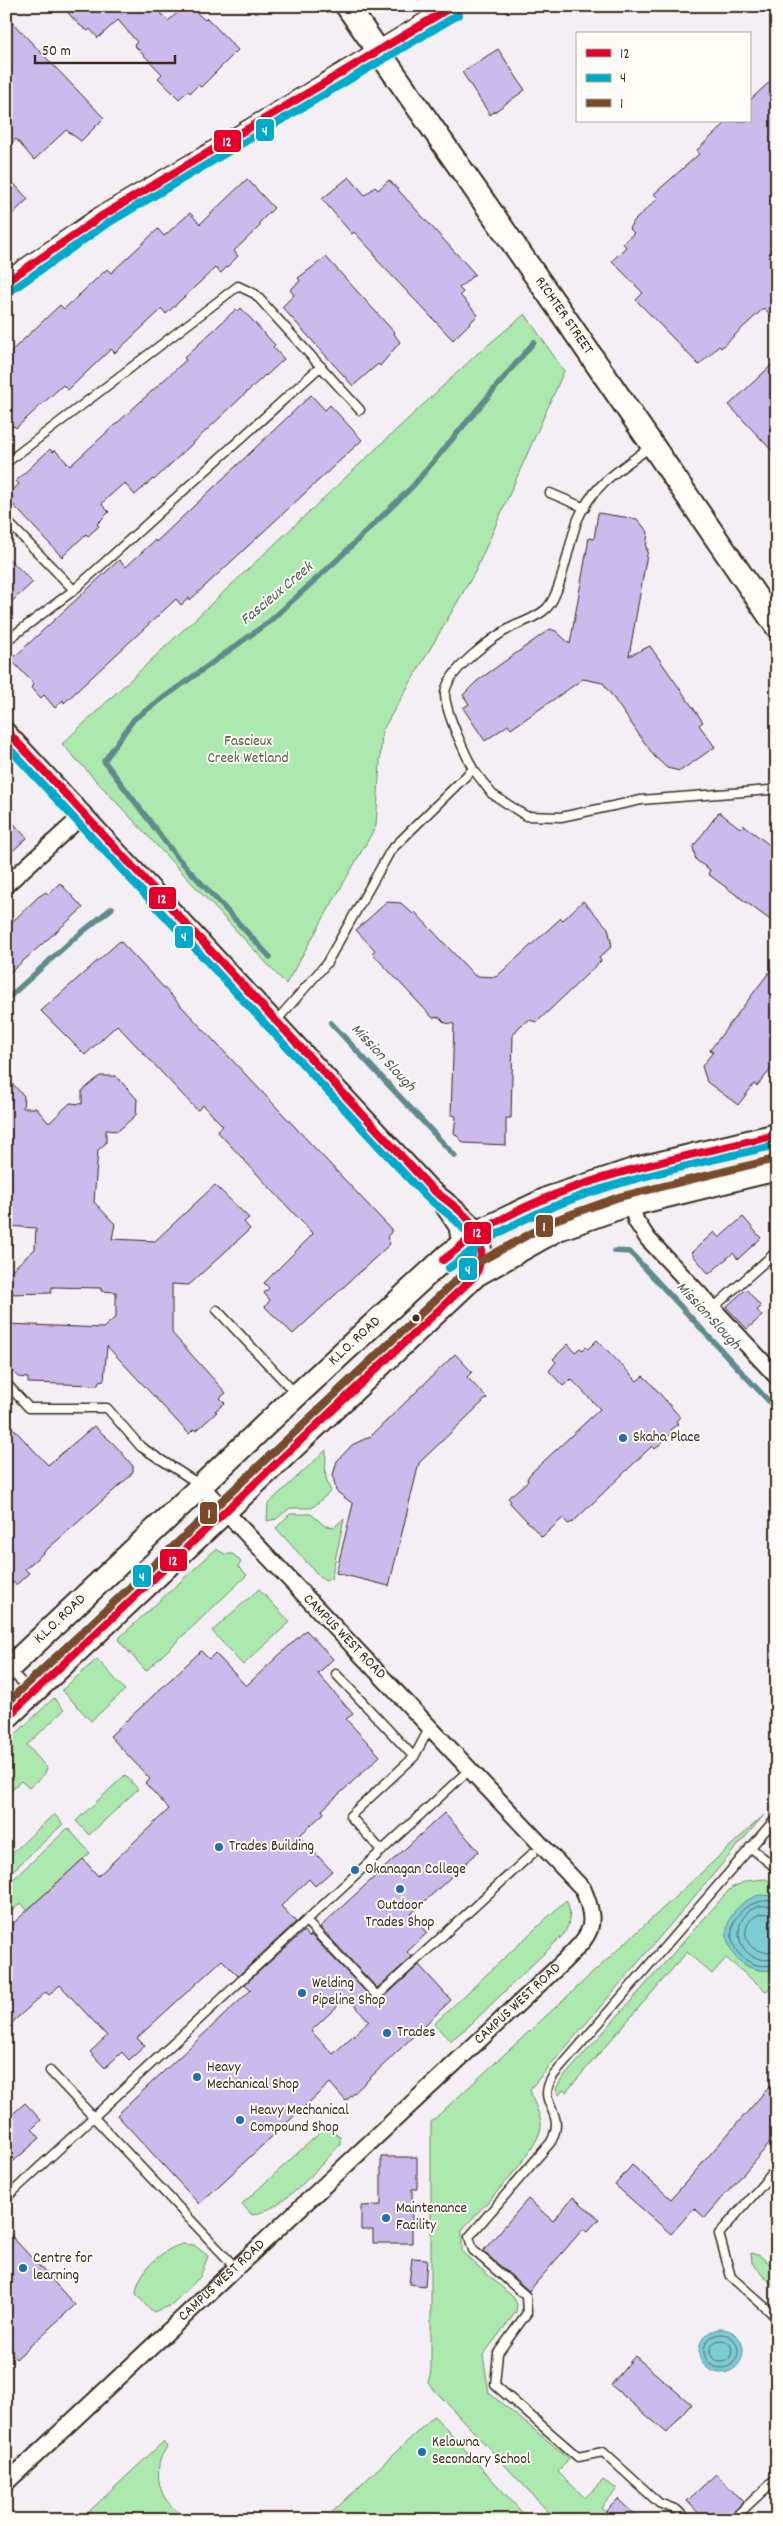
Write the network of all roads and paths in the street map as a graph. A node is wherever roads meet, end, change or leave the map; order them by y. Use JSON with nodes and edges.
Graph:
{"nodes":[{"id":1,"x":347,"y":6,"type":"edge"},
{"id":2,"x":453,"y":6,"type":"edge"},
{"id":3,"x":377,"y":51,"type":"junction"},
{"id":4,"x":6,"y":282,"type":"edge"},
{"id":5,"x":321,"y":366,"type":"junction"},
{"id":6,"x":360,"y":410,"type":"dead end"},
{"id":7,"x":653,"y":444,"type":"junction"},
{"id":8,"x":6,"y":463,"type":"edge"},
{"id":9,"x":550,"y":493,"type":"dead end"},
{"id":10,"x":584,"y":508,"type":"junction"},
{"id":11,"x":6,"y":520,"type":"edge"},
{"id":12,"x":74,"y":590,"type":"junction"},
{"id":13,"x":777,"y":627,"type":"edge"},
{"id":14,"x":6,"y":641,"type":"edge"},
{"id":15,"x":6,"y":730,"type":"edge"},
{"id":16,"x":473,"y":769,"type":"junction"},
{"id":17,"x":777,"y":786,"type":"edge"},
{"id":18,"x":83,"y":814,"type":"junction"},
{"id":19,"x":6,"y":885,"type":"edge"},
{"id":20,"x":277,"y":1020,"type":"junction"},
{"id":21,"x":777,"y":1135,"type":"edge"},
{"id":22,"x":777,"y":1169,"type":"edge"},
{"id":23,"x":432,"y":1188,"type":"junction"},
{"id":24,"x":631,"y":1204,"type":"junction"},
{"id":25,"x":478,"y":1232,"type":"junction"},
{"id":26,"x":460,"y":1245,"type":"junction"},
{"id":27,"x":777,"y":1251,"type":"edge"},
{"id":28,"x":476,"y":1275,"type":"junction"},
{"id":29,"x":713,"y":1308,"type":"junction"},
{"id":30,"x":217,"y":1310,"type":"dead end"},
{"id":31,"x":777,"y":1377,"type":"edge"},
{"id":32,"x":6,"y":1383,"type":"edge"},
{"id":33,"x":297,"y":1395,"type":"junction"},
{"id":34,"x":202,"y":1487,"type":"junction"},
{"id":35,"x":226,"y":1511,"type":"junction"},
{"id":36,"x":7,"y":1668,"type":"edge"},
{"id":37,"x":336,"y":1674,"type":"dead end"},
{"id":38,"x":33,"y":1694,"type":"junction"},
{"id":39,"x":6,"y":1718,"type":"edge"},
{"id":40,"x":430,"y":1727,"type":"junction"},
{"id":41,"x":414,"y":1757,"type":"junction"},
{"id":42,"x":470,"y":1769,"type":"junction"},
{"id":43,"x":777,"y":1817,"type":"edge"},
{"id":44,"x":750,"y":1847,"type":"junction"},
{"id":45,"x":382,"y":1851,"type":"junction"},
{"id":46,"x":532,"y":1853,"type":"dead end"},
{"id":47,"x":777,"y":1869,"type":"edge"},
{"id":48,"x":306,"y":1921,"type":"junction"},
{"id":49,"x":50,"y":2071,"type":"dead end"},
{"id":50,"x":93,"y":2116,"type":"junction"},
{"id":51,"x":777,"y":2168,"type":"edge"},
{"id":52,"x":6,"y":2198,"type":"edge"},
{"id":53,"x":236,"y":2268,"type":"junction"},
{"id":54,"x":777,"y":2325,"type":"edge"},
{"id":55,"x":777,"y":2478,"type":"edge"},
{"id":56,"x":6,"y":2483,"type":"edge"},
{"id":57,"x":687,"y":2520,"type":"edge"},
{"id":58,"x":732,"y":2520,"type":"edge"}],
"edges":[{"from":1,"to":3,"type":"main road","name":"RICHTER STREET"},
{"from":2,"to":3,"type":"street"},
{"from":3,"to":4,"type":"street"},
{"from":3,"to":7,"type":"main road","name":"RICHTER STREET"},
{"from":5,"to":6,"type":"lane"},
{"from":5,"to":8,"type":"lane"},
{"from":5,"to":12,"type":"lane"},
{"from":7,"to":10,"type":"lane"},
{"from":7,"to":13,"type":"main road","name":"RICHTER STREET"},
{"from":9,"to":10,"type":"lane"},
{"from":10,"to":16,"type":"lane"},
{"from":11,"to":12,"type":"lane"},
{"from":12,"to":14,"type":"lane"},
{"from":15,"to":18,"type":"street"},
{"from":16,"to":17,"type":"lane"},
{"from":16,"to":20,"type":"lane"},
{"from":18,"to":19,"type":"street"},
{"from":18,"to":20,"type":"street"},
{"from":20,"to":23,"type":"street"},
{"from":21,"to":25,"type":"main road","name":"K.L.O. ROAD"},
{"from":22,"to":24,"type":"main road"},
{"from":23,"to":25,"type":"street"},
{"from":23,"to":26,"type":"street"},
{"from":24,"to":28,"type":"main road"},
{"from":24,"to":29,"type":"street"},
{"from":25,"to":26,"type":"main road","name":"K.L.O. ROAD"},
{"from":25,"to":28,"type":"street"},
{"from":26,"to":33,"type":"main road","name":"K.L.O. ROAD"},
{"from":27,"to":29,"type":"lane"},
{"from":28,"to":35,"type":"main road"},
{"from":29,"to":31,"type":"street"},
{"from":30,"to":33,"type":"lane"},
{"from":32,"to":34,"type":"lane"},
{"from":33,"to":34,"type":"main road","name":"K.L.O. ROAD"},
{"from":34,"to":35,"type":"street","name":"CAMPUS WEST ROAD"},
{"from":34,"to":36,"type":"main road","name":"K.L.O. ROAD"},
{"from":35,"to":38,"type":"main road"},
{"from":35,"to":40,"type":"street","name":"CAMPUS WEST ROAD"},
{"from":36,"to":38,"type":"lane"},
{"from":37,"to":41,"type":"lane"},
{"from":38,"to":39,"type":"main road"},
{"from":40,"to":41,"type":"lane"},
{"from":40,"to":42,"type":"street","name":"CAMPUS WEST ROAD"},
{"from":41,"to":45,"type":"lane"},
{"from":42,"to":45,"type":"lane"},
{"from":42,"to":53,"type":"street","name":"CAMPUS WEST ROAD"},
{"from":43,"to":44,"type":"lane"},
{"from":44,"to":47,"type":"lane"},
{"from":44,"to":57,"type":"lane"},
{"from":45,"to":48,"type":"lane"},
{"from":46,"to":48,"type":"lane"},
{"from":48,"to":50,"type":"lane"},
{"from":49,"to":50,"type":"lane"},
{"from":50,"to":52,"type":"lane"},
{"from":50,"to":53,"type":"lane"},
{"from":51,"to":54,"type":"lane"},
{"from":53,"to":56,"type":"street","name":"CAMPUS WEST ROAD"},
{"from":55,"to":58,"type":"lane"}]}
